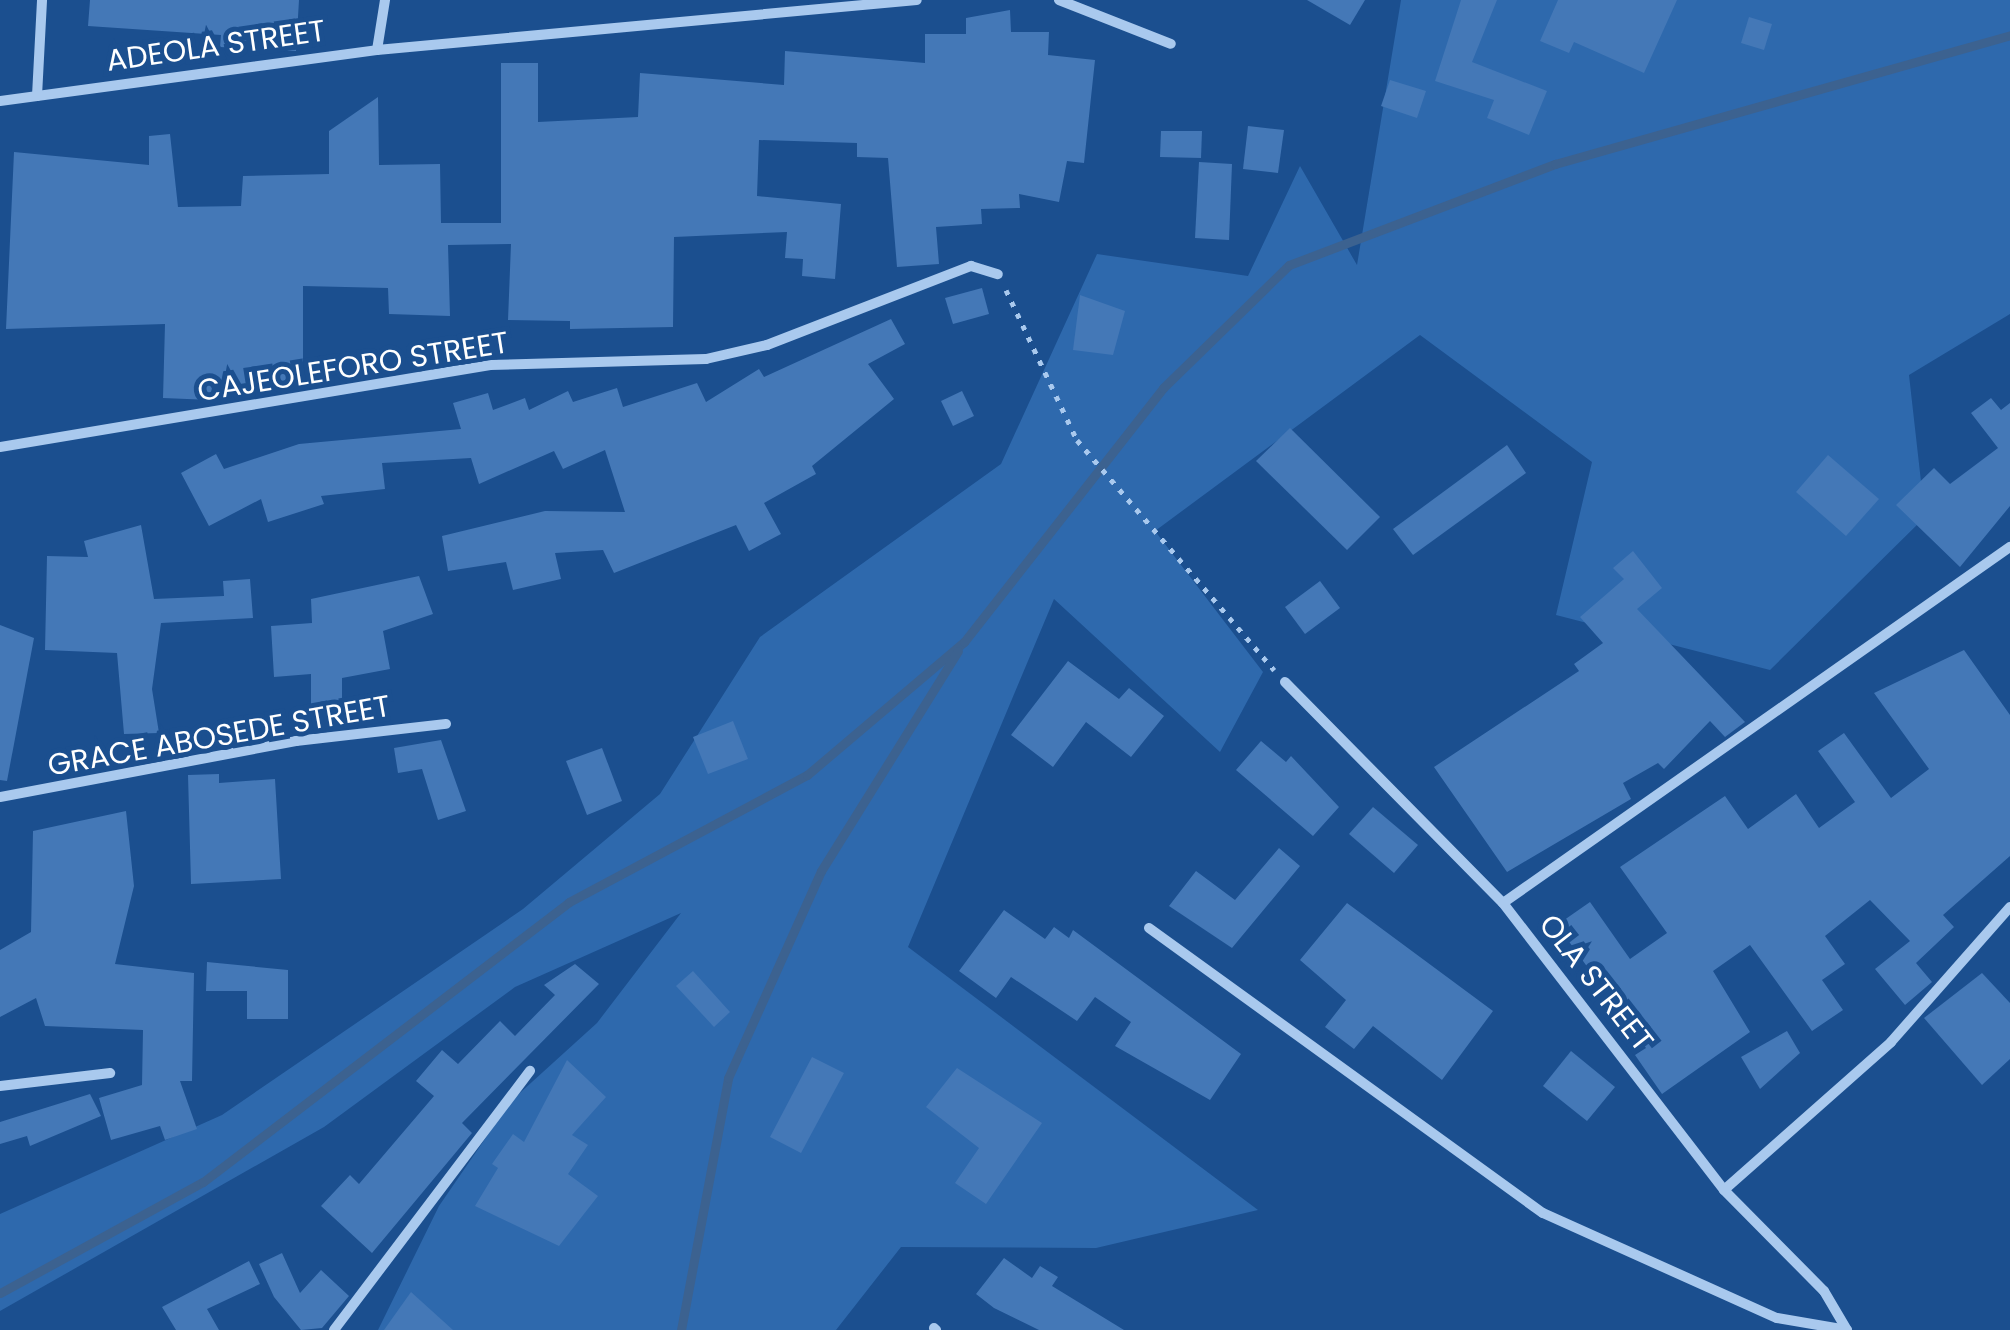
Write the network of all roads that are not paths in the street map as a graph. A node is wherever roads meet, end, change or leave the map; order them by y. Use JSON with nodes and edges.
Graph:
{"nodes":[{"id":1,"x":42,"y":0,"type":"edge"},
{"id":2,"x":385,"y":0,"type":"edge"},
{"id":3,"x":917,"y":0,"type":"edge"},
{"id":4,"x":1059,"y":0,"type":"edge"},
{"id":5,"x":1171,"y":44,"type":"dead end"},
{"id":6,"x":377,"y":50,"type":"junction"},
{"id":7,"x":37,"y":96,"type":"junction"},
{"id":8,"x":0,"y":101,"type":"edge"},
{"id":9,"x":998,"y":274,"type":"road end"},
{"id":10,"x":0,"y":447,"type":"edge"},
{"id":11,"x":2010,"y":547,"type":"edge"},
{"id":12,"x":1285,"y":682,"type":"road end"},
{"id":13,"x":446,"y":724,"type":"dead end"},
{"id":14,"x":0,"y":797,"type":"edge"},
{"id":15,"x":1503,"y":903,"type":"junction"},
{"id":16,"x":2010,"y":906,"type":"edge"},
{"id":17,"x":1149,"y":928,"type":"dead end"},
{"id":18,"x":530,"y":1070,"type":"dead end"},
{"id":19,"x":110,"y":1073,"type":"dead end"},
{"id":20,"x":0,"y":1086,"type":"edge"},
{"id":21,"x":1724,"y":1190,"type":"junction"},
{"id":22,"x":334,"y":1330,"type":"edge"},
{"id":23,"x":1847,"y":1330,"type":"edge"}],
"edges":[{"from":1,"to":7,"type":"street"},
{"from":2,"to":6,"type":"street"},
{"from":3,"to":6,"type":"street","name":"ADEOLA STREET"},
{"from":4,"to":5,"type":"street"},
{"from":6,"to":7,"type":"street","name":"ADEOLA STREET"},
{"from":7,"to":8,"type":"street","name":"ADEOLA STREET"},
{"from":9,"to":10,"type":"street","name":"CAJEOLEFORO STREET"},
{"from":11,"to":15,"type":"street"},
{"from":12,"to":15,"type":"street","name":"OLA STREET"},
{"from":13,"to":14,"type":"street","name":"GRACE ABOSEDE STREET"},
{"from":15,"to":21,"type":"street","name":"OLA STREET"},
{"from":16,"to":21,"type":"street"},
{"from":17,"to":23,"type":"street"},
{"from":18,"to":22,"type":"street"},
{"from":19,"to":20,"type":"street"},
{"from":21,"to":23,"type":"street","name":"OLA STREET"}]}
